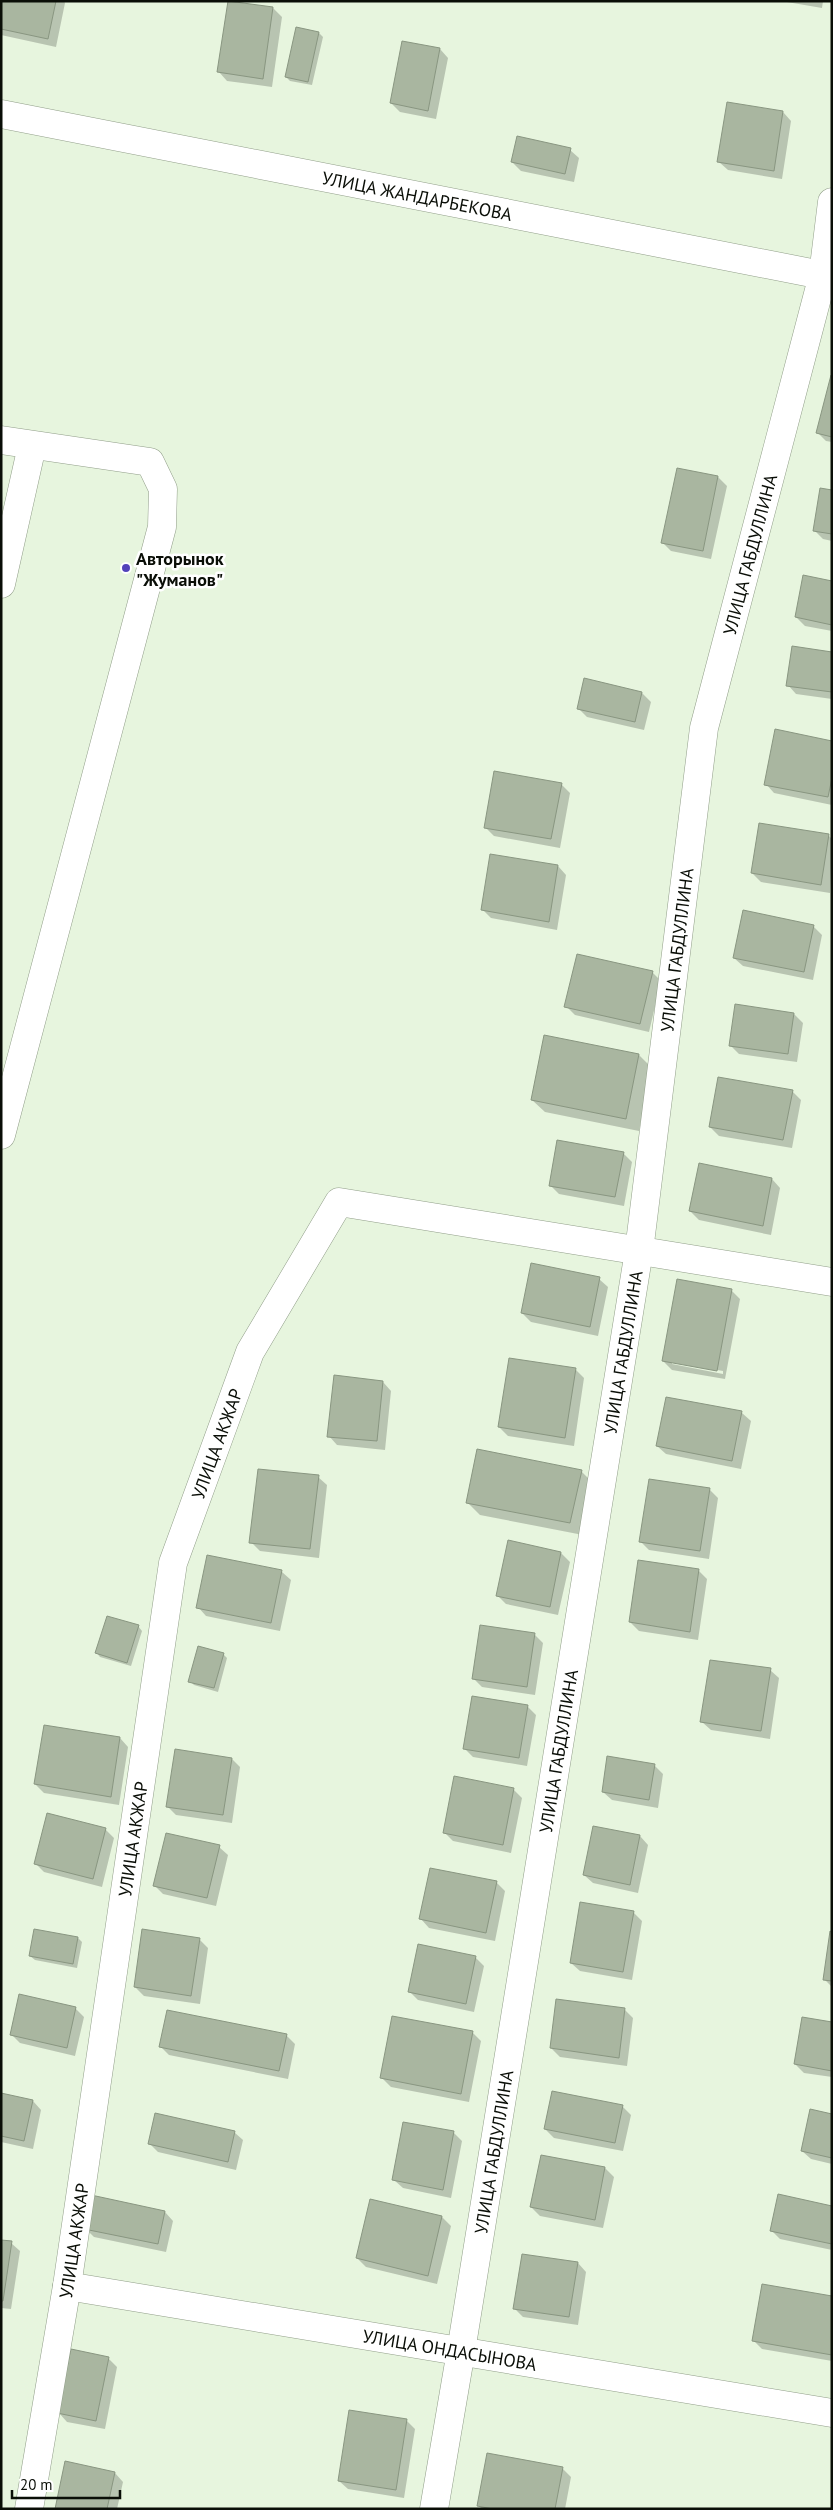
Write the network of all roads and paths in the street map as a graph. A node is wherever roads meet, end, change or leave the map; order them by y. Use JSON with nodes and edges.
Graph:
{"nodes":[{"id":1,"x":1,"y":114,"type":"edge"},
{"id":2,"x":832,"y":202,"type":"edge"},
{"id":3,"x":827,"y":276,"type":"edge"},
{"id":4,"x":1,"y":440,"type":"edge"},
{"id":5,"x":32,"y":446,"type":"junction"},
{"id":6,"x":1,"y":584,"type":"edge"},
{"id":7,"x":1,"y":1135,"type":"edge"},
{"id":8,"x":639,"y":1251,"type":"junction"},
{"id":9,"x":832,"y":1282,"type":"edge"},
{"id":10,"x":66,"y":2286,"type":"junction"},
{"id":11,"x":461,"y":2351,"type":"junction"},
{"id":12,"x":832,"y":2413,"type":"edge"},
{"id":13,"x":29,"y":2509,"type":"edge"},
{"id":14,"x":434,"y":2509,"type":"edge"}],
"edges":[{"from":1,"to":3,"type":"street","name":"УЛИЦА ЖАНДАРБЕКОВА"},
{"from":2,"to":3,"type":"street","name":"УЛИЦА ГАБДУЛЛИНА"},
{"from":3,"to":8,"type":"street","name":"УЛИЦА ГАБДУЛЛИНА"},
{"from":4,"to":5,"type":"street"},
{"from":5,"to":6,"type":"street"},
{"from":5,"to":7,"type":"street"},
{"from":8,"to":9,"type":"street"},
{"from":8,"to":10,"type":"street","name":"УЛИЦА АКЖАР"},
{"from":8,"to":11,"type":"street","name":"УЛИЦА ГАБДУЛЛИНА"},
{"from":10,"to":11,"type":"street","name":"УЛИЦА ОНДАСЫНОВА"},
{"from":10,"to":13,"type":"street","name":"УЛИЦА АКЖАР"},
{"from":11,"to":12,"type":"street","name":"УЛИЦА ОНДАСЫНОВА"},
{"from":11,"to":14,"type":"street","name":"УЛИЦА ГАБДУЛЛИНА"}]}
